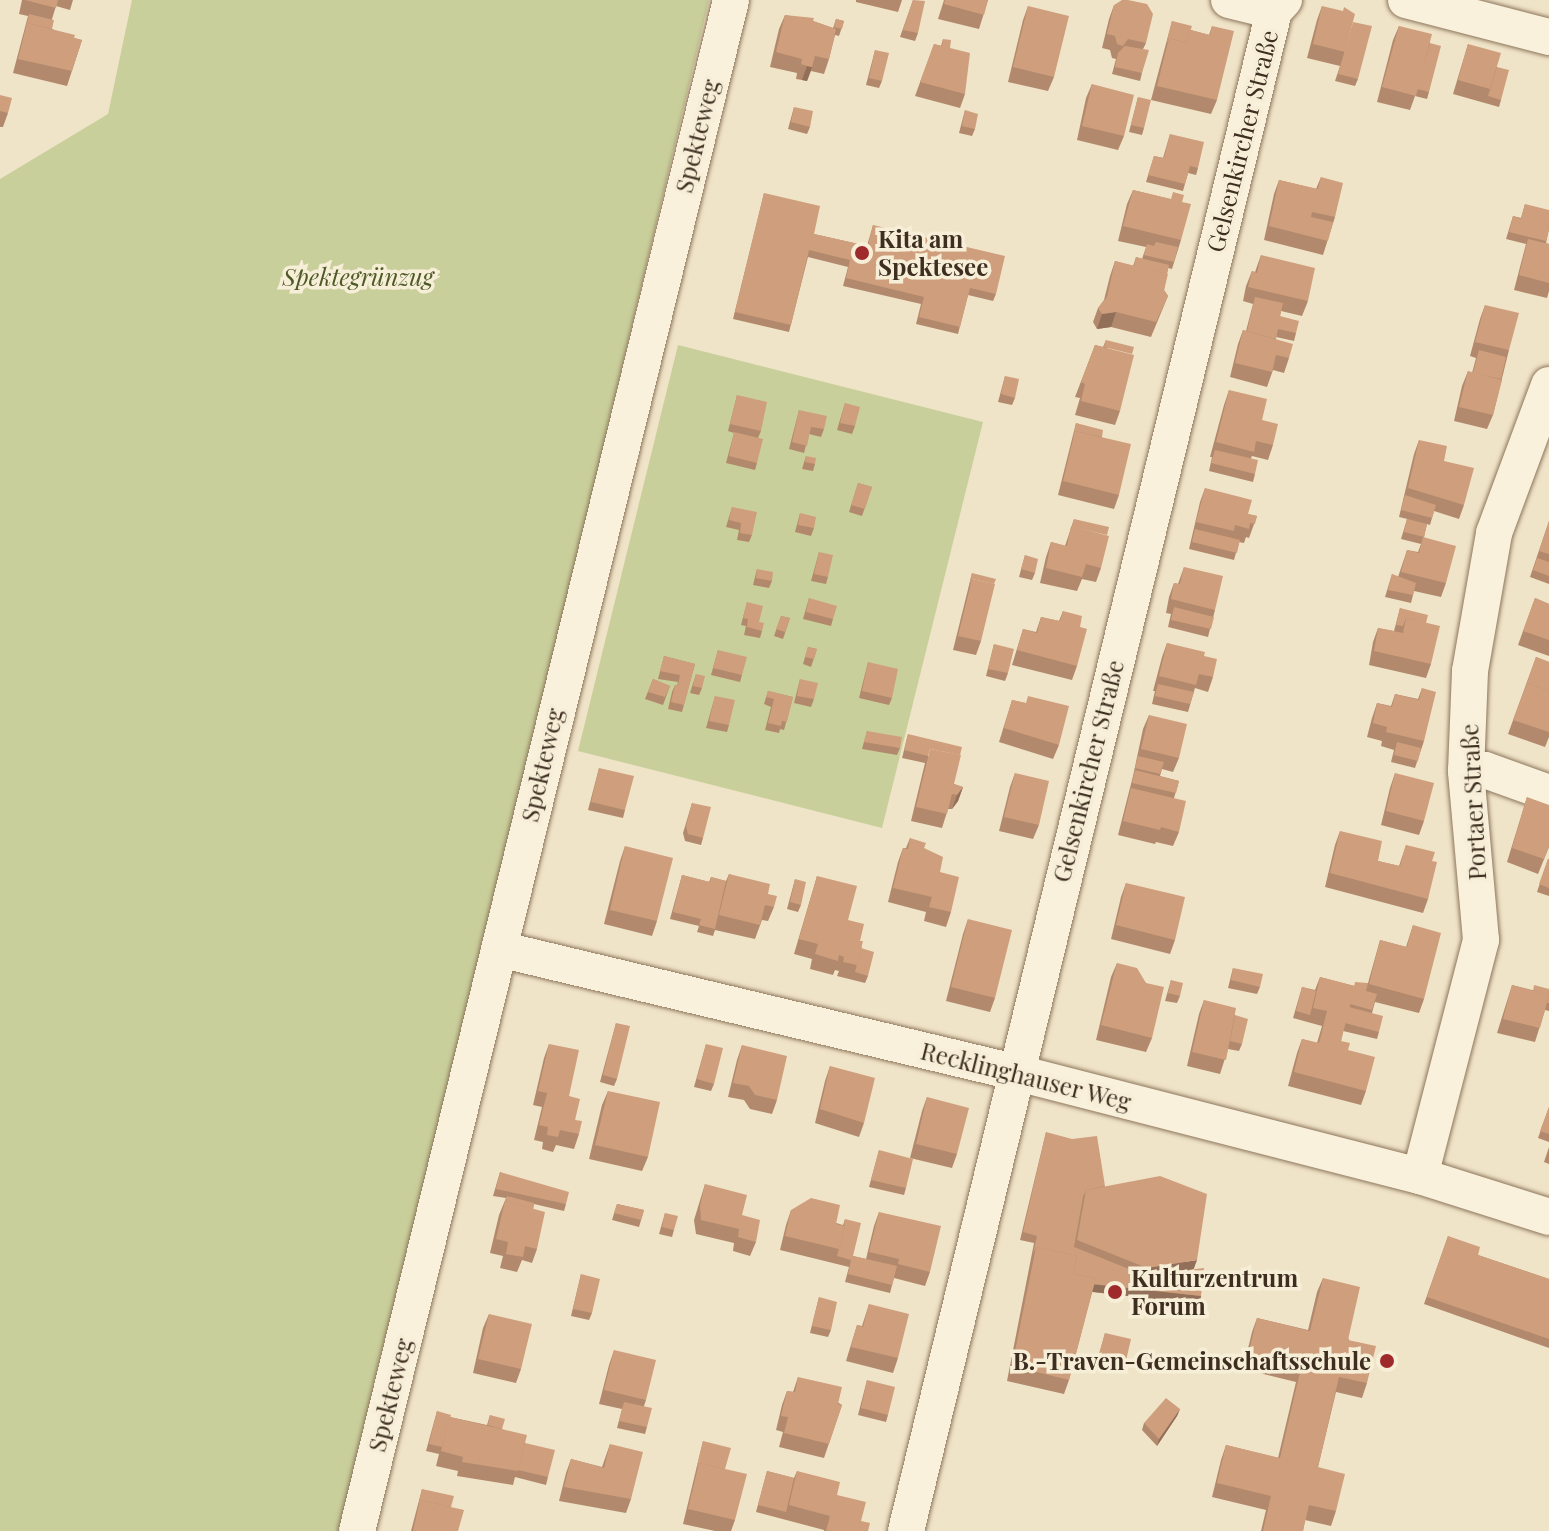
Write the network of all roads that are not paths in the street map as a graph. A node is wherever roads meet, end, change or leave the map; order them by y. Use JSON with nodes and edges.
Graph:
{"nodes":[{"id":1,"x":731,"y":0,"type":"edge"},
{"id":2,"x":1229,"y":0,"type":"edge"},
{"id":3,"x":1406,"y":0,"type":"edge"},
{"id":4,"x":1279,"y":6,"type":"edge"},
{"id":5,"x":1549,"y":37,"type":"edge"},
{"id":6,"x":1549,"y":385,"type":"edge"},
{"id":7,"x":1466,"y":771,"type":"junction"},
{"id":8,"x":1549,"y":793,"type":"edge"},
{"id":9,"x":499,"y":949,"type":"junction"},
{"id":10,"x":1014,"y":1072,"type":"junction"},
{"id":11,"x":1420,"y":1176,"type":"junction"},
{"id":12,"x":1549,"y":1217,"type":"edge"},
{"id":13,"x":357,"y":1531,"type":"edge"},
{"id":14,"x":906,"y":1531,"type":"edge"}],
"edges":[{"from":1,"to":9,"type":"street","name":"Spekteweg"},
{"from":2,"to":4,"type":"street"},
{"from":3,"to":5,"type":"street"},
{"from":4,"to":10,"type":"street","name":"Gelsenkircher Straße"},
{"from":6,"to":7,"type":"street","name":"Portaer Straße"},
{"from":7,"to":8,"type":"street"},
{"from":7,"to":11,"type":"street","name":"Portaer Straße"},
{"from":9,"to":10,"type":"street","name":"Recklinghauser Weg"},
{"from":9,"to":13,"type":"street","name":"Spekteweg"},
{"from":10,"to":11,"type":"street","name":"Recklinghauser Weg"},
{"from":10,"to":14,"type":"street","name":"Gelsenkircher Straße"},
{"from":11,"to":12,"type":"street","name":"Recklinghauser Weg"}]}
